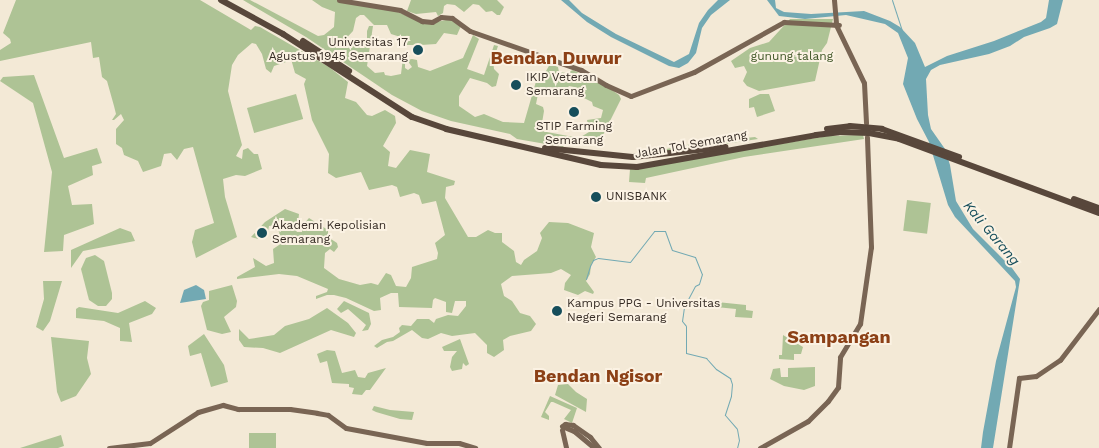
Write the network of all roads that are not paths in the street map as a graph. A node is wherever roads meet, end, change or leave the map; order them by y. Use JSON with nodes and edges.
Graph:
{"nodes":[{"id":1,"x":222,"y":0,"type":"edge"},
{"id":2,"x":230,"y":0,"type":"edge"},
{"id":3,"x":339,"y":0,"type":"edge"},
{"id":4,"x":836,"y":2,"type":"edge"},
{"id":5,"x":838,"y":24,"type":"junction"},
{"id":6,"x":866,"y":123,"type":"dead end"},
{"id":7,"x":867,"y":136,"type":"dead end"},
{"id":8,"x":900,"y":137,"type":"junction"},
{"id":9,"x":981,"y":167,"type":"junction"},
{"id":10,"x":1099,"y":208,"type":"edge"},
{"id":11,"x":1099,"y":213,"type":"edge"},
{"id":12,"x":1099,"y":309,"type":"edge"},
{"id":13,"x":590,"y":440,"type":"junction"},
{"id":14,"x":108,"y":448,"type":"edge"},
{"id":15,"x":475,"y":448,"type":"edge"},
{"id":16,"x":566,"y":448,"type":"edge"},
{"id":17,"x":594,"y":448,"type":"edge"},
{"id":18,"x":599,"y":448,"type":"edge"},
{"id":19,"x":760,"y":448,"type":"edge"},
{"id":20,"x":1009,"y":448,"type":"edge"}],
"edges":[{"from":1,"to":8,"type":"highway","name":"Jalan Tol Semarang"},
{"from":2,"to":8,"type":"highway","name":"Jalan Tol Semarang"},
{"from":3,"to":5,"type":"main road"},
{"from":4,"to":5,"type":"main road"},
{"from":5,"to":6,"type":"main road"},
{"from":7,"to":19,"type":"main road"},
{"from":8,"to":9,"type":"highway","name":"Jalan Tol Semarang"},
{"from":9,"to":10,"type":"highway","name":"Jalan Tol Semarang"},
{"from":9,"to":11,"type":"highway","name":"Jalan Tol Semarang"},
{"from":12,"to":20,"type":"main road"},
{"from":13,"to":16,"type":"main road"},
{"from":13,"to":17,"type":"main road"},
{"from":13,"to":18,"type":"main road"},
{"from":14,"to":15,"type":"main road"}]}
